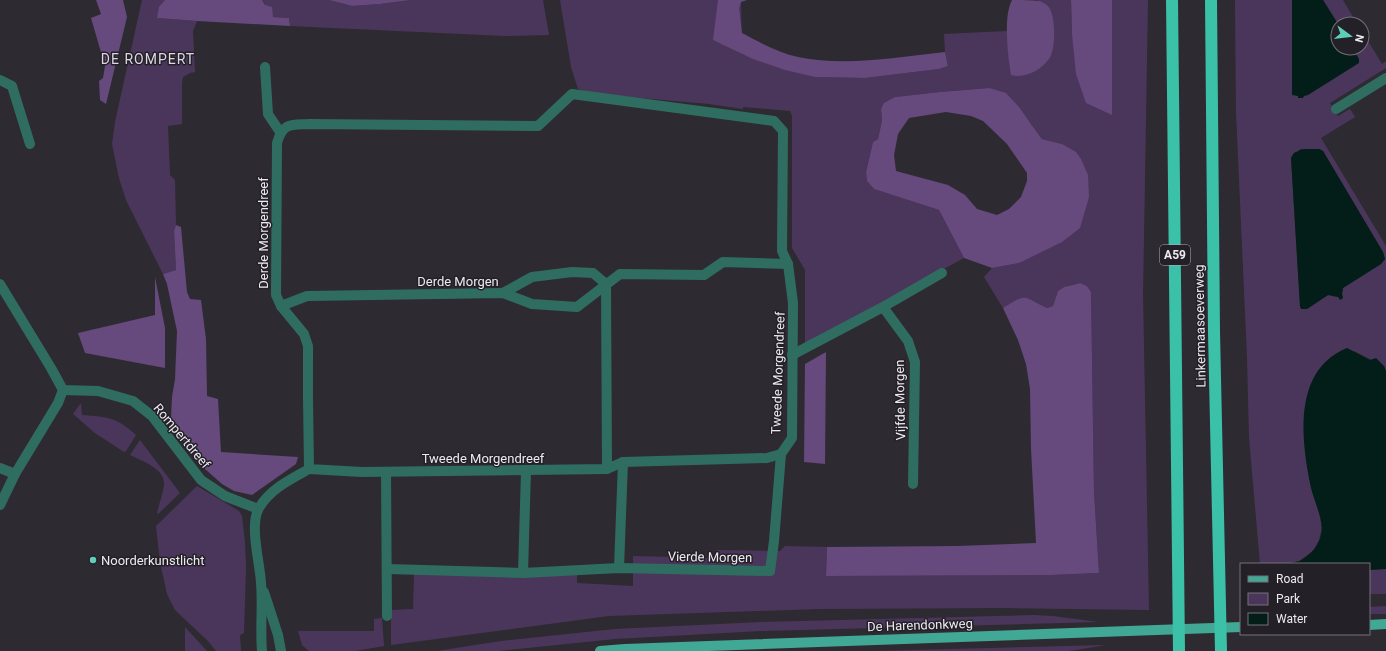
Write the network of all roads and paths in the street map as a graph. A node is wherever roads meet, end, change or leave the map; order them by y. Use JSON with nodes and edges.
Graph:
{"nodes":[{"id":1,"x":1172,"y":0,"type":"edge"},
{"id":2,"x":1211,"y":0,"type":"edge"},
{"id":3,"x":266,"y":67,"type":"dead end"},
{"id":4,"x":1386,"y":78,"type":"edge"},
{"id":5,"x":0,"y":80,"type":"edge"},
{"id":6,"x":1336,"y":109,"type":"dead end"},
{"id":7,"x":280,"y":132,"type":"junction"},
{"id":8,"x":30,"y":144,"type":"dead end"},
{"id":9,"x":788,"y":264,"type":"junction"},
{"id":10,"x":942,"y":273,"type":"dead end"},
{"id":11,"x":0,"y":284,"type":"edge"},
{"id":12,"x":606,"y":284,"type":"junction"},
{"id":13,"x":503,"y":294,"type":"junction"},
{"id":14,"x":281,"y":306,"type":"junction"},
{"id":15,"x":883,"y":307,"type":"junction"},
{"id":16,"x":792,"y":355,"type":"junction"},
{"id":17,"x":63,"y":390,"type":"junction"},
{"id":18,"x":781,"y":454,"type":"junction"},
{"id":19,"x":623,"y":462,"type":"junction"},
{"id":20,"x":0,"y":468,"type":"edge"},
{"id":21,"x":309,"y":469,"type":"junction"},
{"id":22,"x":607,"y":470,"type":"junction"},
{"id":23,"x":526,"y":471,"type":"junction"},
{"id":24,"x":386,"y":472,"type":"junction"},
{"id":25,"x":15,"y":474,"type":"junction"},
{"id":26,"x":913,"y":484,"type":"dead end"},
{"id":27,"x":0,"y":505,"type":"edge"},
{"id":28,"x":258,"y":509,"type":"junction"},
{"id":29,"x":388,"y":568,"type":"junction"},
{"id":30,"x":619,"y":568,"type":"junction"},
{"id":31,"x":522,"y":573,"type":"junction"},
{"id":32,"x":262,"y":584,"type":"junction"},
{"id":33,"x":387,"y":616,"type":"dead end"},
{"id":34,"x":1370,"y":624,"type":"edge"},
{"id":35,"x":1386,"y":624,"type":"edge"},
{"id":36,"x":1240,"y":627,"type":"edge"},
{"id":37,"x":262,"y":651,"type":"edge"},
{"id":38,"x":281,"y":651,"type":"edge"},
{"id":39,"x":600,"y":651,"type":"edge"},
{"id":40,"x":1179,"y":651,"type":"edge"},
{"id":41,"x":1221,"y":651,"type":"edge"}],
"edges":[{"from":1,"to":40,"type":"highway","name":"Linkermaasoeverweg","number":"A59"},
{"from":2,"to":41,"type":"highway","name":"Linkermaasoeverweg"},
{"from":3,"to":7,"type":"street"},
{"from":4,"to":6,"type":"street"},
{"from":5,"to":8,"type":"street"},
{"from":7,"to":9,"type":"street","name":"Tweede Morgendreef"},
{"from":7,"to":14,"type":"street","name":"Derde Morgendreef"},
{"from":9,"to":12,"type":"street","name":"Derde Morgen"},
{"from":9,"to":16,"type":"street","name":"Tweede Morgendreef"},
{"from":10,"to":15,"type":"street"},
{"from":11,"to":17,"type":"street"},
{"from":12,"to":13,"type":"street"},
{"from":12,"to":13,"type":"street","name":"Derde Morgen"},
{"from":12,"to":22,"type":"street"},
{"from":13,"to":14,"type":"street","name":"Derde Morgen"},
{"from":14,"to":21,"type":"street","name":"Derde Morgendreef"},
{"from":15,"to":16,"type":"street"},
{"from":15,"to":26,"type":"street","name":"Vijfde Morgen"},
{"from":16,"to":18,"type":"street","name":"Tweede Morgendreef"},
{"from":17,"to":25,"type":"street"},
{"from":17,"to":28,"type":"street","name":"Rompertdreef"},
{"from":18,"to":19,"type":"street","name":"Tweede Morgendreef"},
{"from":18,"to":30,"type":"street","name":"Vierde Morgen"},
{"from":19,"to":22,"type":"street","name":"Tweede Morgendreef"},
{"from":19,"to":30,"type":"street"},
{"from":20,"to":25,"type":"street"},
{"from":21,"to":24,"type":"street","name":"Tweede Morgendreef"},
{"from":21,"to":28,"type":"street"},
{"from":22,"to":23,"type":"street","name":"Tweede Morgendreef"},
{"from":23,"to":24,"type":"street","name":"Tweede Morgendreef"},
{"from":23,"to":31,"type":"street"},
{"from":24,"to":29,"type":"street"},
{"from":25,"to":27,"type":"street"},
{"from":28,"to":32,"type":"street"},
{"from":29,"to":31,"type":"street","name":"Vierde Morgen"},
{"from":29,"to":33,"type":"street"},
{"from":30,"to":31,"type":"street","name":"Vierde Morgen"},
{"from":32,"to":37,"type":"street"},
{"from":32,"to":38,"type":"street"},
{"from":34,"to":35,"type":"main road"},
{"from":36,"to":39,"type":"main road","name":"De Harendonkweg"}]}
